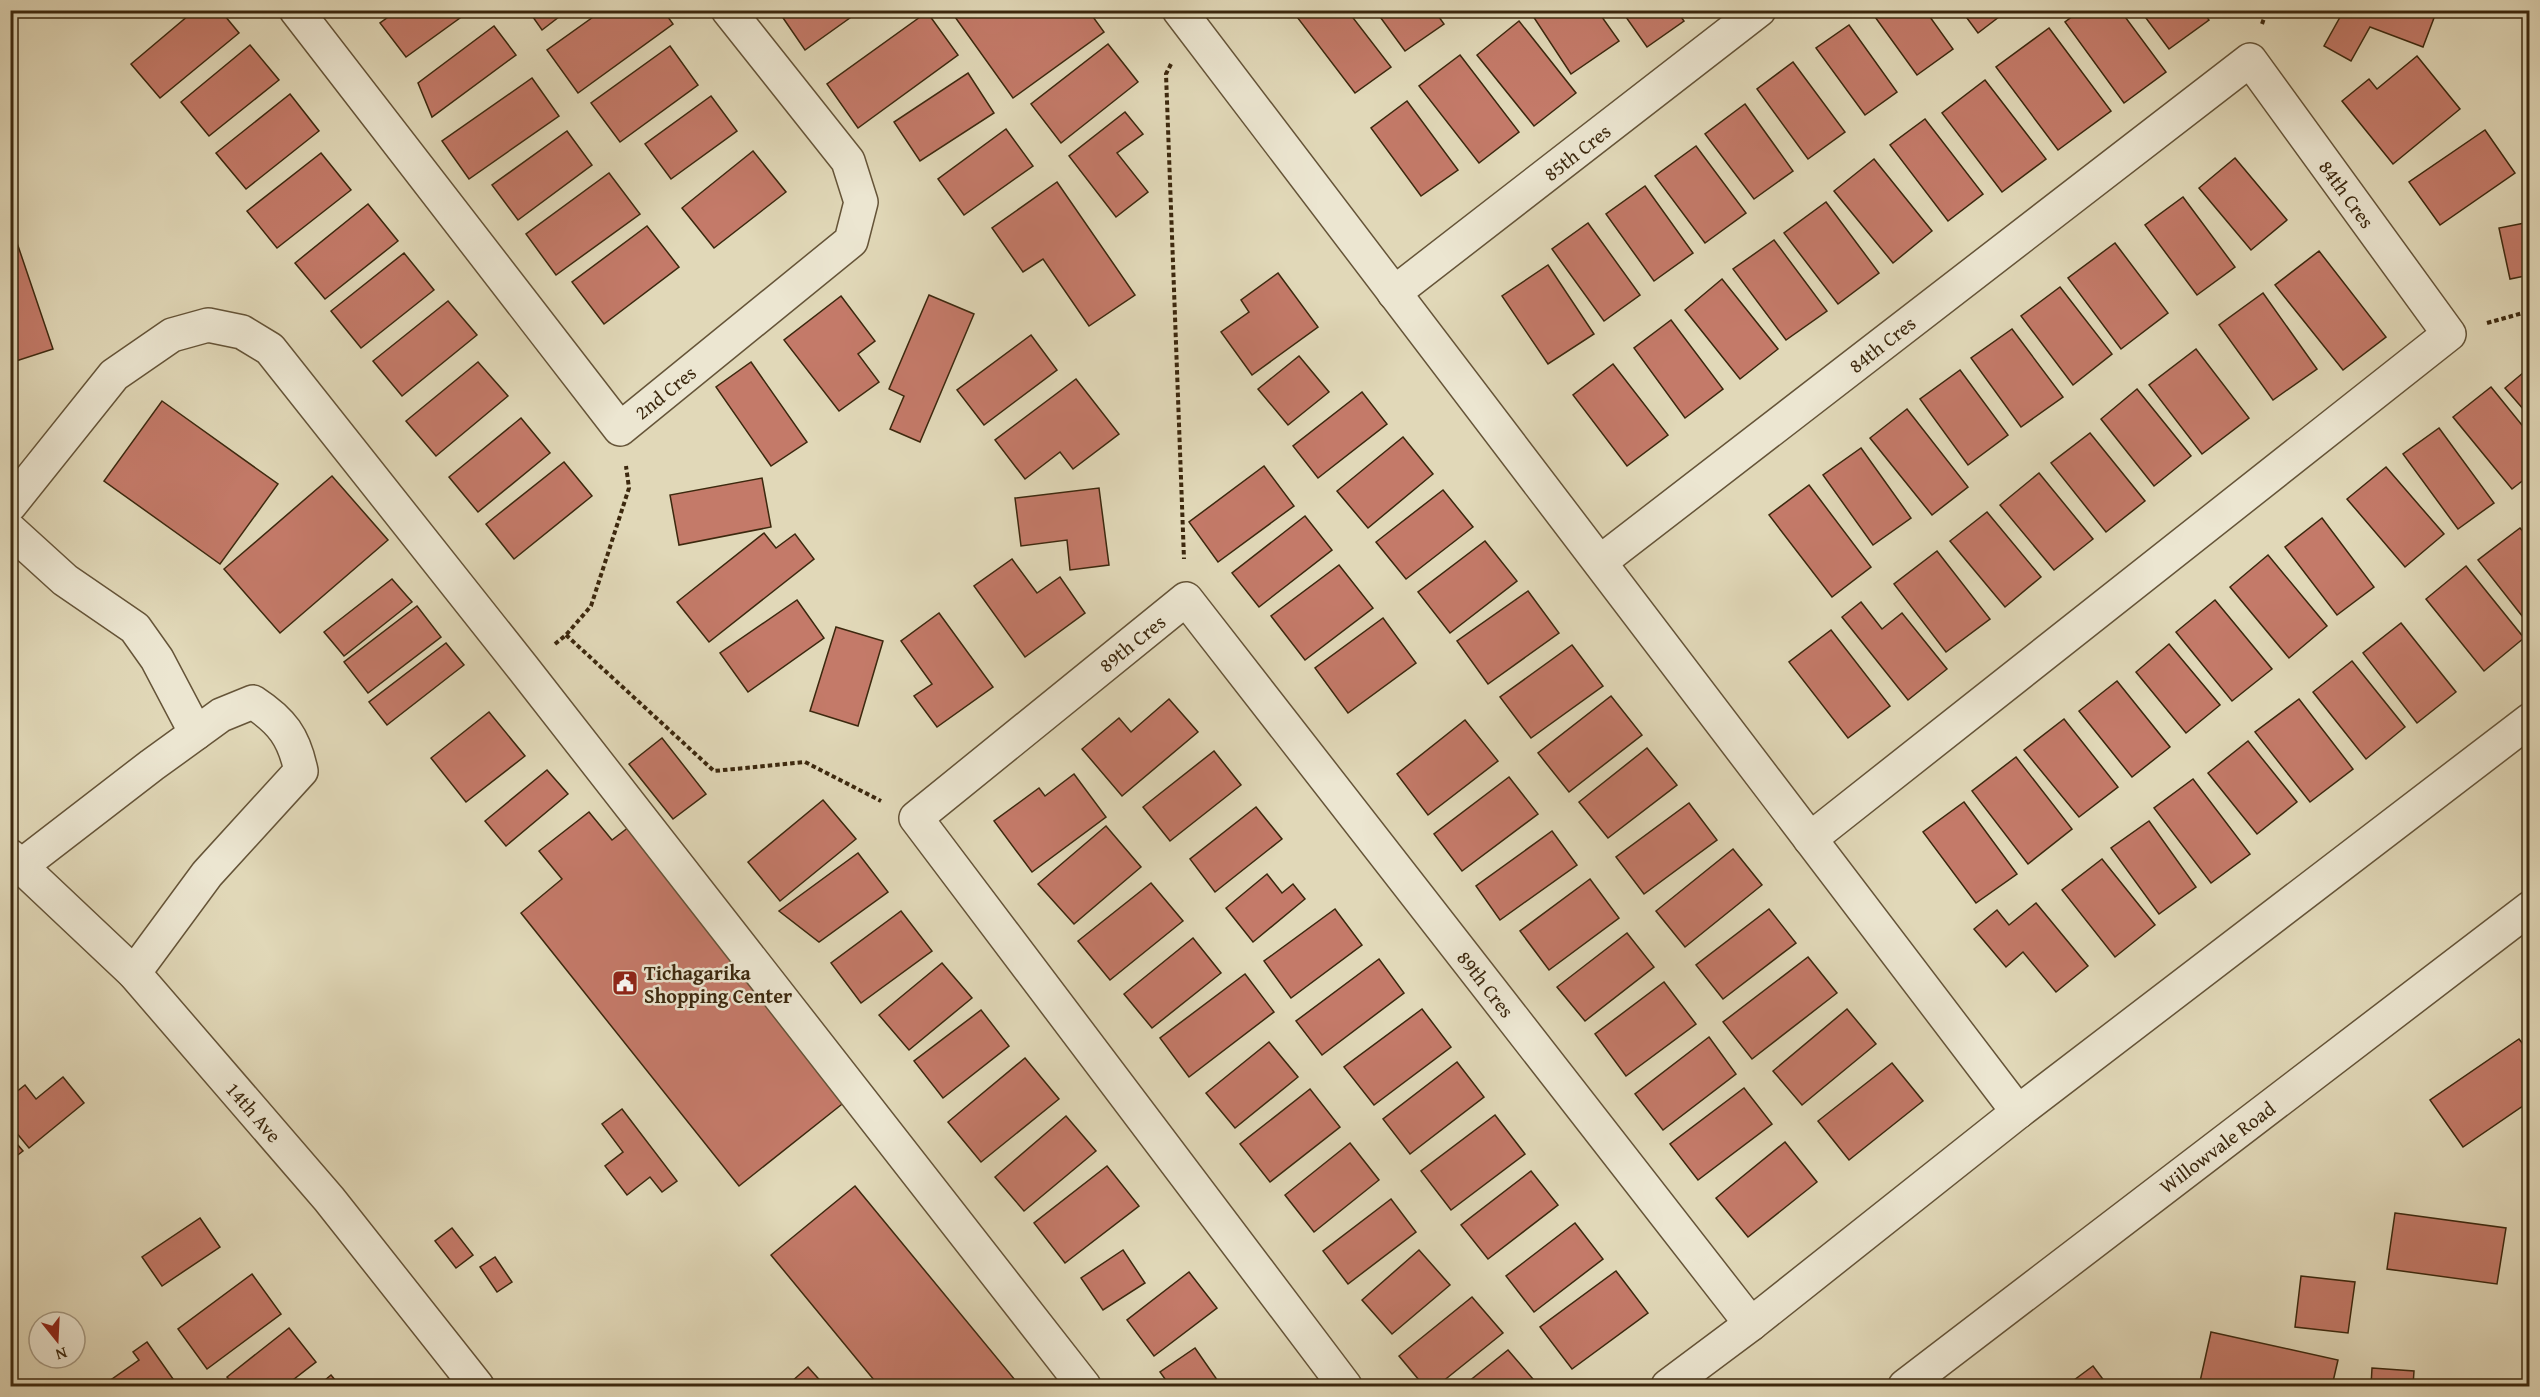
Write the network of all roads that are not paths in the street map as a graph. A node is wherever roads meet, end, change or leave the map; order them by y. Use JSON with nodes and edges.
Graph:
{"nodes":[{"id":1,"x":296,"y":10,"type":"edge"},
{"id":2,"x":728,"y":10,"type":"edge"},
{"id":3,"x":1759,"y":10,"type":"edge"},
{"id":4,"x":1192,"y":15,"type":"edge"},
{"id":5,"x":1394,"y":293,"type":"junction"},
{"id":6,"x":10,"y":505,"type":"edge"},
{"id":7,"x":10,"y":530,"type":"edge"},
{"id":8,"x":1600,"y":562,"type":"junction"},
{"id":9,"x":2529,"y":720,"type":"edge"},
{"id":10,"x":196,"y":733,"type":"junction"},
{"id":11,"x":1810,"y":838,"type":"junction"},
{"id":12,"x":16,"y":861,"type":"edge"},
{"id":13,"x":2529,"y":908,"type":"edge"},
{"id":14,"x":134,"y":973,"type":"junction"},
{"id":15,"x":2018,"y":1112,"type":"junction"},
{"id":16,"x":1751,"y":1324,"type":"junction"},
{"id":17,"x":477,"y":1386,"type":"edge"},
{"id":18,"x":1084,"y":1386,"type":"edge"},
{"id":19,"x":1346,"y":1386,"type":"edge"},
{"id":20,"x":1668,"y":1386,"type":"edge"},
{"id":21,"x":1905,"y":1386,"type":"edge"}],
"edges":[{"from":1,"to":2,"type":"street","name":"2nd Cres"},
{"from":3,"to":5,"type":"street","name":"85th Cres"},
{"from":4,"to":5,"type":"street"},
{"from":5,"to":8,"type":"street"},
{"from":6,"to":18,"type":"street"},
{"from":7,"to":10,"type":"street"},
{"from":8,"to":11,"type":"street"},
{"from":8,"to":11,"type":"street","name":"84th Cres"},
{"from":9,"to":15,"type":"street"},
{"from":10,"to":12,"type":"street"},
{"from":10,"to":14,"type":"street"},
{"from":11,"to":15,"type":"street"},
{"from":12,"to":14,"type":"street","name":"14th Ave"},
{"from":13,"to":21,"type":"street","name":"Willowvale Road"},
{"from":14,"to":17,"type":"street","name":"14th Ave"},
{"from":15,"to":16,"type":"street"},
{"from":16,"to":19,"type":"street","name":"89th Cres"},
{"from":16,"to":20,"type":"street"}]}
